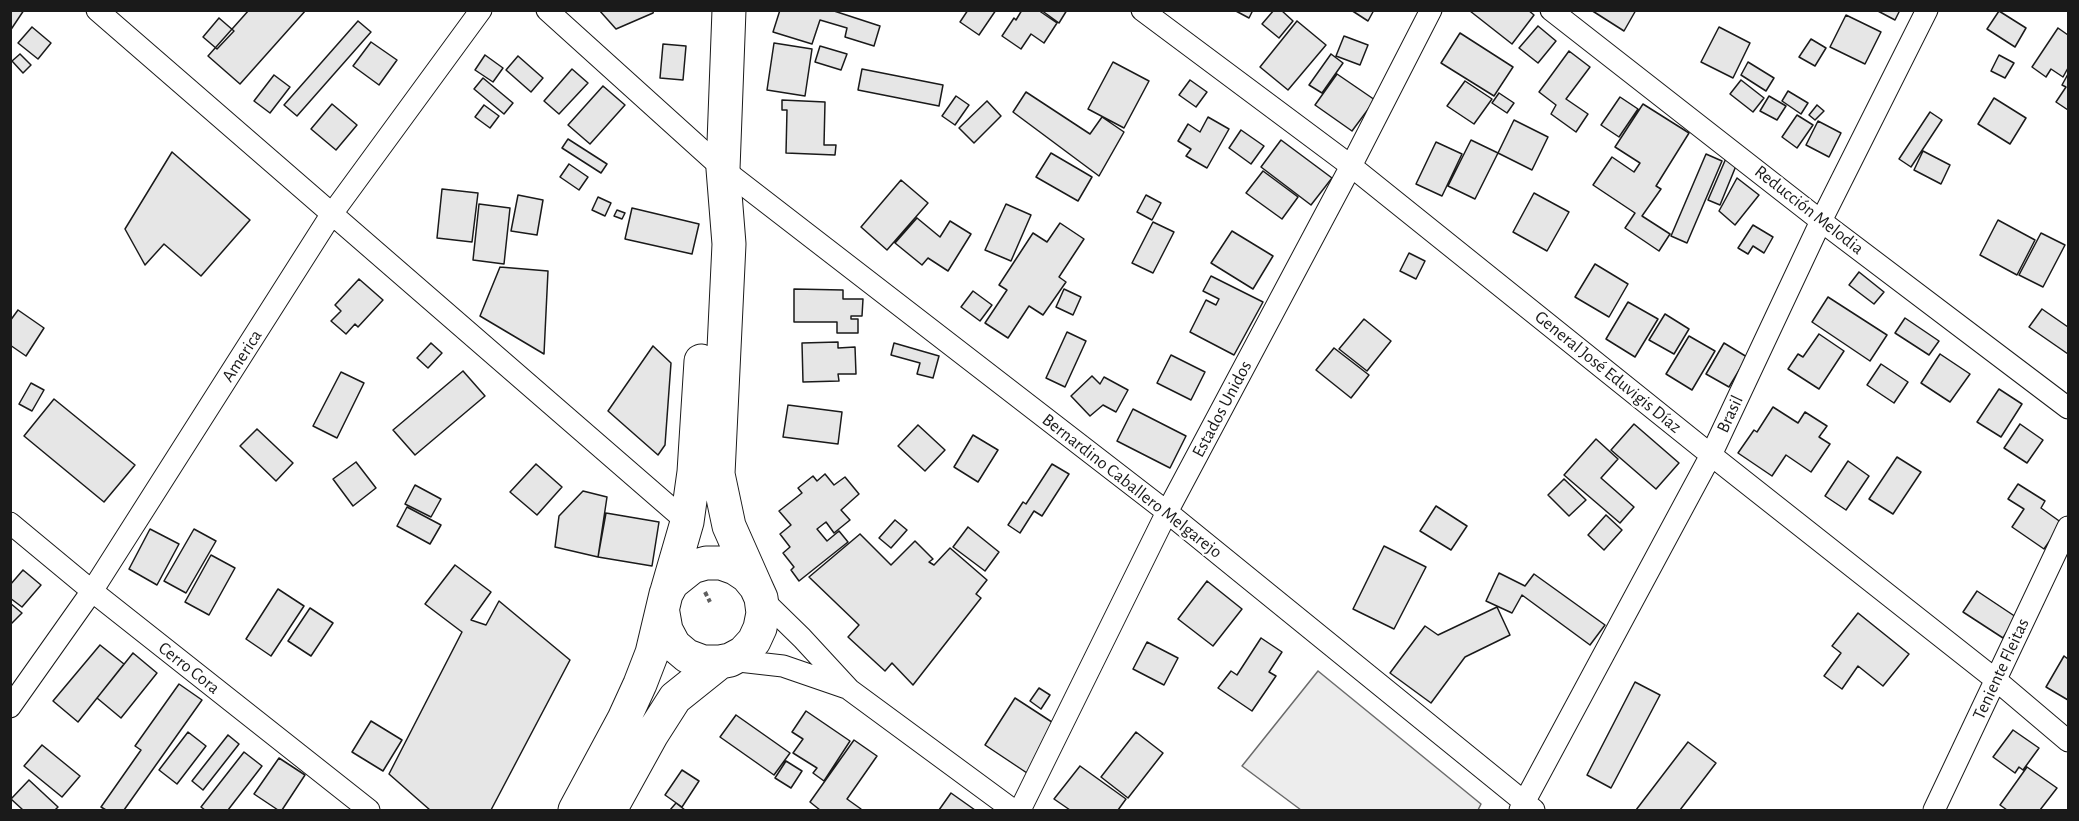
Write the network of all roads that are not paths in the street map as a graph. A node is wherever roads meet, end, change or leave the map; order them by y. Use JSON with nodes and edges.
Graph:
{"nodes":[{"id":1,"x":97,"y":10,"type":"edge"},
{"id":2,"x":481,"y":10,"type":"edge"},
{"id":3,"x":547,"y":10,"type":"edge"},
{"id":4,"x":729,"y":10,"type":"edge"},
{"id":5,"x":1142,"y":10,"type":"edge"},
{"id":6,"x":1431,"y":10,"type":"edge"},
{"id":7,"x":1551,"y":10,"type":"edge"},
{"id":8,"x":1927,"y":10,"type":"edge"},
{"id":9,"x":1351,"y":166,"type":"junction"},
{"id":10,"x":723,"y":169,"type":"junction"},
{"id":11,"x":332,"y":215,"type":"junction"},
{"id":12,"x":1821,"y":221,"type":"junction"},
{"id":13,"x":2068,"y":408,"type":"edge"},
{"id":14,"x":1711,"y":454,"type":"junction"},
{"id":15,"x":1167,"y":512,"type":"junction"},
{"id":16,"x":687,"y":522,"type":"junction"},
{"id":17,"x":10,"y":523,"type":"edge"},
{"id":18,"x":2068,"y":527,"type":"edge"},
{"id":19,"x":92,"y":591,"type":"junction"},
{"id":20,"x":758,"y":593,"type":"junction"},
{"id":21,"x":664,"y":603,"type":"junction"},
{"id":22,"x":725,"y":661,"type":"junction"},
{"id":23,"x":1996,"y":680,"type":"junction"},
{"id":24,"x":850,"y":690,"type":"junction"},
{"id":25,"x":10,"y":706,"type":"edge"},
{"id":26,"x":2068,"y":741,"type":"edge"},
{"id":27,"x":1526,"y":808,"type":"edge"},
{"id":28,"x":369,"y":810,"type":"edge"},
{"id":29,"x":575,"y":810,"type":"edge"},
{"id":30,"x":610,"y":810,"type":"edge"},
{"id":31,"x":1013,"y":810,"type":"edge"},
{"id":32,"x":1020,"y":810,"type":"edge"},
{"id":33,"x":1934,"y":810,"type":"edge"}],
"edges":[{"from":1,"to":11,"type":"street"},
{"from":2,"to":11,"type":"street","name":"America"},
{"from":3,"to":10,"type":"street","name":"Bernardino Caballero Melgarejo"},
{"from":4,"to":10,"type":"highway"},
{"from":5,"to":9,"type":"street","name":"General José Eduvigis Díaz"},
{"from":6,"to":9,"type":"street","name":"Estados Unidos"},
{"from":7,"to":12,"type":"street","name":"Reducción Melodia"},
{"from":8,"to":12,"type":"street","name":"Brasil"},
{"from":9,"to":14,"type":"street","name":"General José Eduvigis Díaz"},
{"from":9,"to":15,"type":"street","name":"Estados Unidos"},
{"from":10,"to":15,"type":"street","name":"Bernardino Caballero Melgarejo"},
{"from":10,"to":16,"type":"highway"},
{"from":10,"to":20,"type":"highway"},
{"from":11,"to":16,"type":"street"},
{"from":11,"to":19,"type":"street","name":"America"},
{"from":12,"to":13,"type":"street","name":"Reducción Melodia"},
{"from":12,"to":14,"type":"street","name":"Brasil"},
{"from":14,"to":23,"type":"street","name":"General José Eduvigis Díaz"},
{"from":14,"to":27,"type":"street","name":"Brasil"},
{"from":15,"to":27,"type":"street","name":"Bernardino Caballero Melgarejo"},
{"from":15,"to":32,"type":"street","name":"Estados Unidos"},
{"from":16,"to":21,"type":"highway"},
{"from":17,"to":19,"type":"street","name":"Cerro Cora"},
{"from":18,"to":23,"type":"street","name":"Teniente Fleitas"},
{"from":19,"to":25,"type":"street","name":"America"},
{"from":19,"to":28,"type":"street","name":"Cerro Cora"},
{"from":20,"to":21,"type":"highway"},
{"from":20,"to":22,"type":"highway"},
{"from":20,"to":24,"type":"street"},
{"from":21,"to":22,"type":"highway"},
{"from":21,"to":29,"type":"highway"},
{"from":22,"to":24,"type":"street"},
{"from":22,"to":30,"type":"highway"},
{"from":23,"to":26,"type":"street","name":"General José Eduvigis Díaz"},
{"from":23,"to":33,"type":"street","name":"Teniente Fleitas"},
{"from":24,"to":31,"type":"street"}]}
